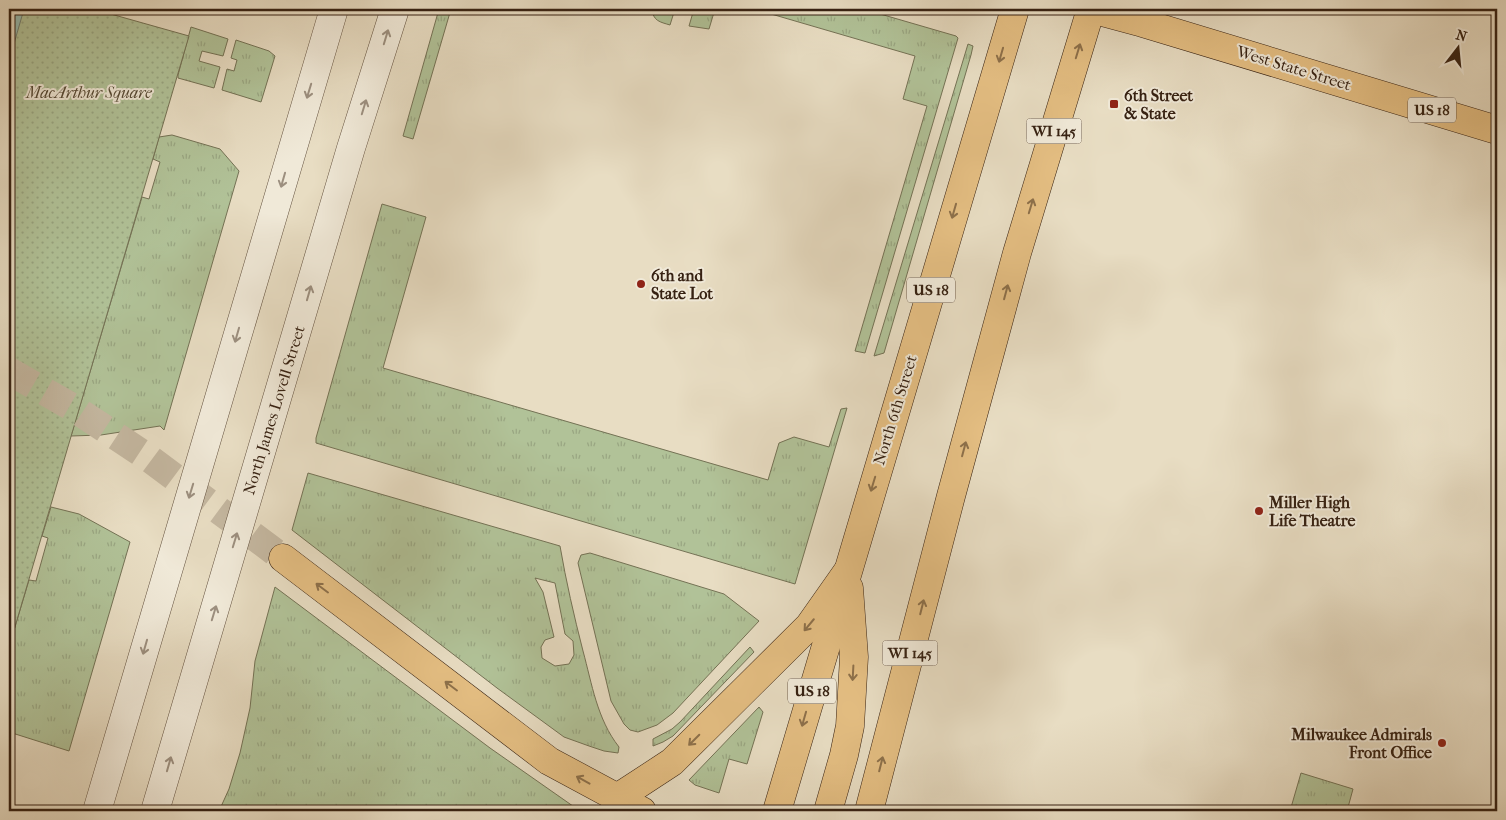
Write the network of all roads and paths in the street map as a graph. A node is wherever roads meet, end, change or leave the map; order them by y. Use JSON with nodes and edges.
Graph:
{"nodes":[{"id":1,"x":334,"y":9,"type":"edge"},
{"id":2,"x":395,"y":9,"type":"edge"},
{"id":3,"x":1015,"y":9,"type":"edge"},
{"id":4,"x":1091,"y":9,"type":"edge"},
{"id":5,"x":1497,"y":130,"type":"edge"},
{"id":6,"x":283,"y":558,"type":"tunnel mouth"},
{"id":7,"x":848,"y":572,"type":"junction"},
{"id":8,"x":617,"y":798,"type":"junction"},
{"id":9,"x":97,"y":811,"type":"edge"},
{"id":10,"x":155,"y":811,"type":"edge"},
{"id":11,"x":642,"y":811,"type":"edge"},
{"id":12,"x":777,"y":811,"type":"edge"},
{"id":13,"x":828,"y":811,"type":"edge"},
{"id":14,"x":869,"y":811,"type":"edge"}],
"edges":[{"from":1,"to":9,"type":"street","one_way":true},
{"from":10,"to":2,"type":"street","name":"North James Lovell Street","one_way":true},
{"from":3,"to":7,"type":"main road","name":"North 6th Street","number":"US 18","one_way":true},
{"from":4,"to":5,"type":"main road","name":"West State Street","number":"US 18"},
{"from":14,"to":4,"type":"main road","number":"WI 145","one_way":true},
{"from":8,"to":6,"type":"main road","one_way":true},
{"from":7,"to":8,"type":"main road","one_way":true},
{"from":7,"to":12,"type":"main road","name":"North 6th Street","number":"US 18","one_way":true},
{"from":7,"to":13,"type":"main road","one_way":true},
{"from":8,"to":11,"type":"main road"}]}
